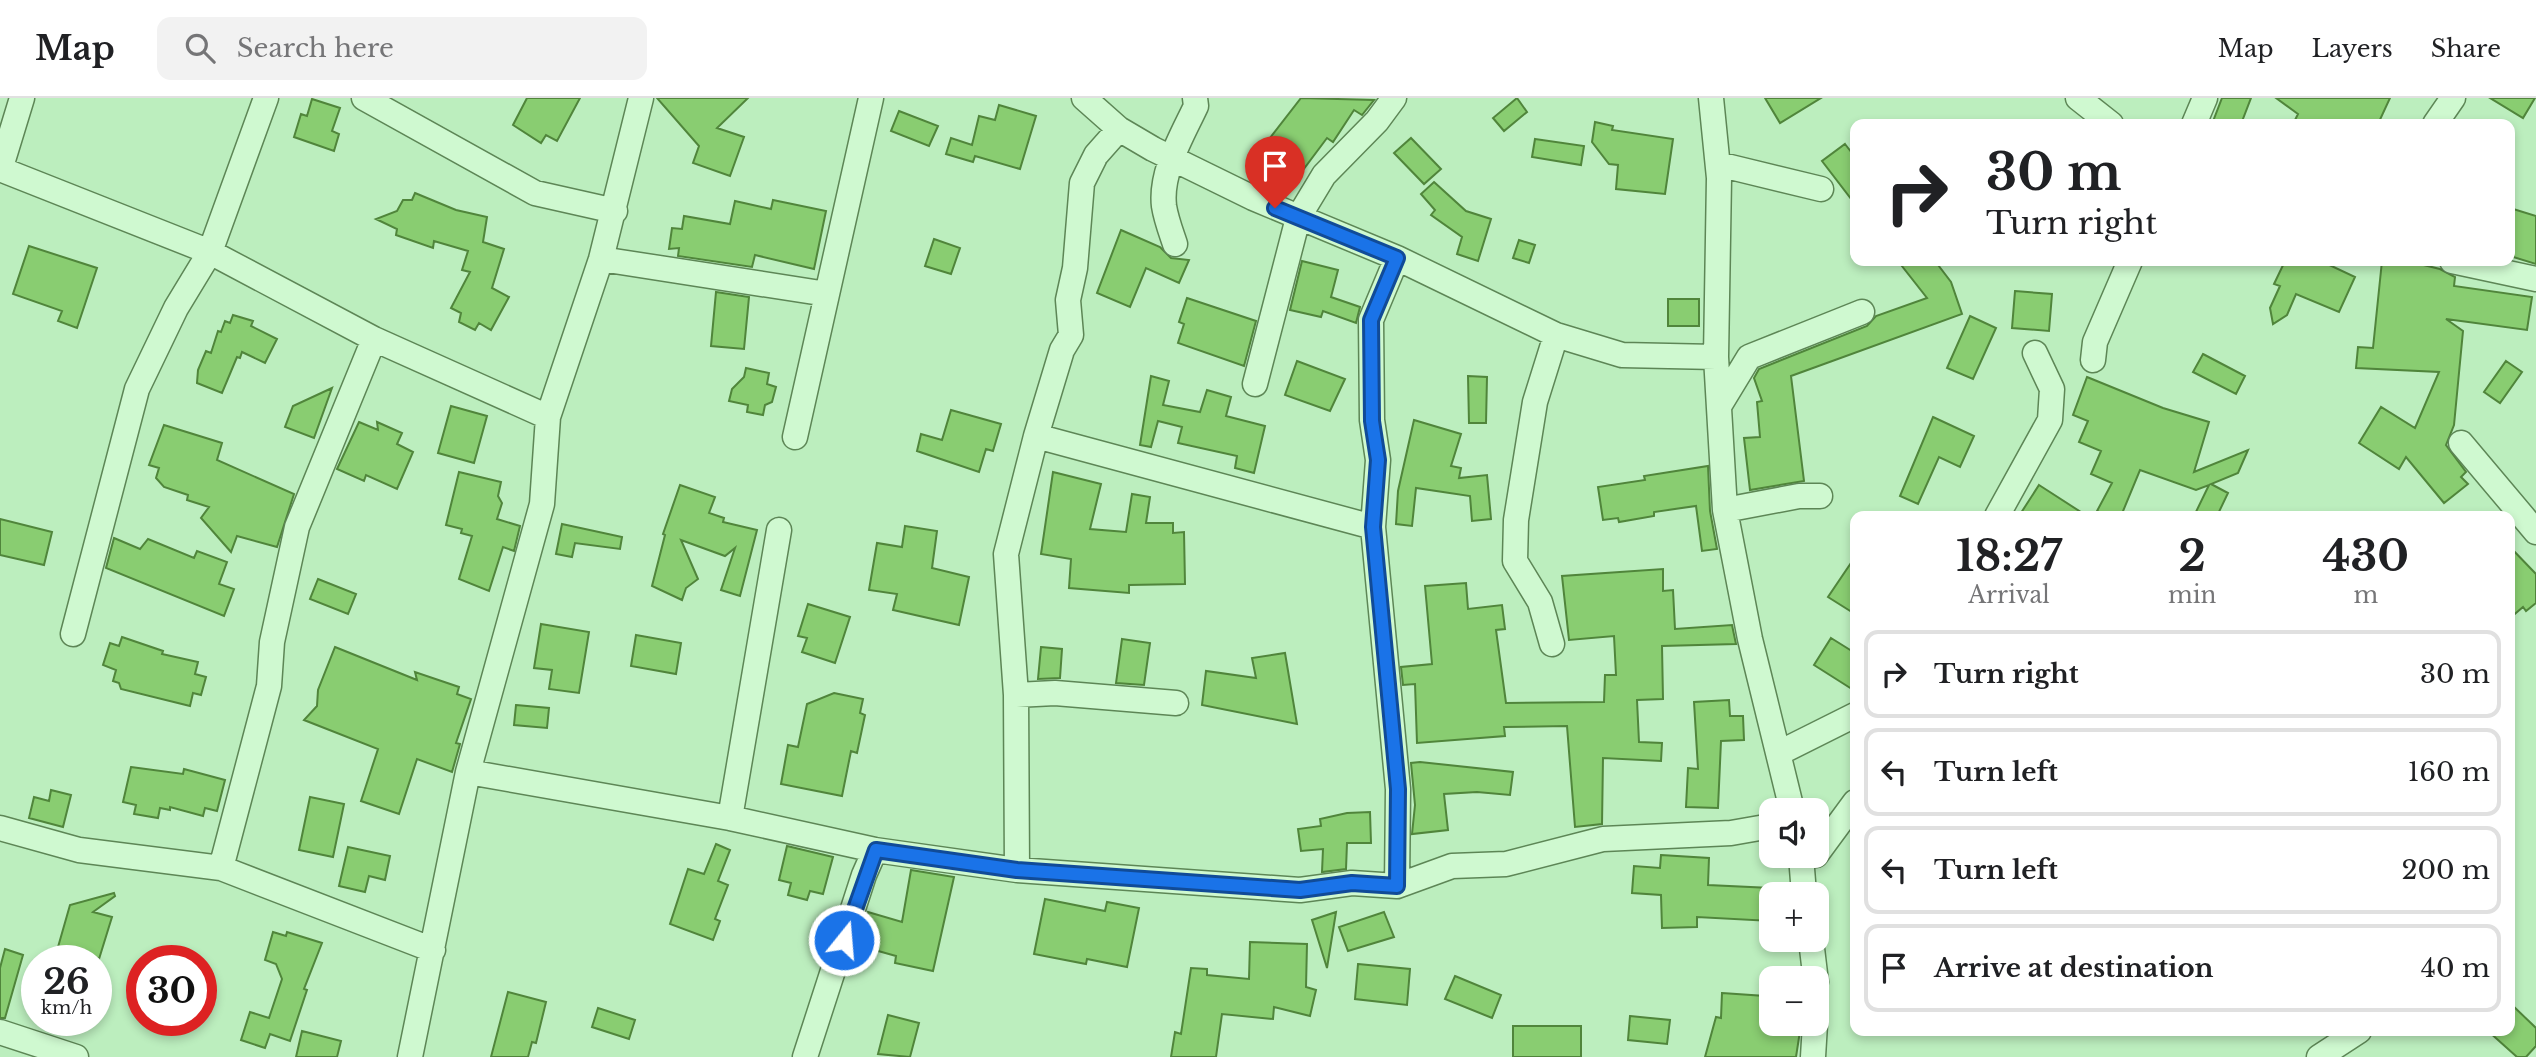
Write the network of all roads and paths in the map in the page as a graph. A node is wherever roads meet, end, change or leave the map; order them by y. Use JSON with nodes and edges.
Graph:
{"nodes":[{"id":1,"x":22,"y":98,"type":"edge"},
{"id":2,"x":266,"y":98,"type":"edge"},
{"id":3,"x":364,"y":98,"type":"edge"},
{"id":4,"x":641,"y":98,"type":"edge"},
{"id":5,"x":870,"y":98,"type":"edge"},
{"id":6,"x":1084,"y":98,"type":"edge"},
{"id":7,"x":1195,"y":98,"type":"edge"},
{"id":8,"x":1394,"y":98,"type":"edge"},
{"id":9,"x":1711,"y":98,"type":"edge"},
{"id":10,"x":2078,"y":98,"type":"edge"},
{"id":11,"x":2205,"y":98,"type":"edge"},
{"id":12,"x":2454,"y":98,"type":"edge"},
{"id":13,"x":2105,"y":119,"type":"edge"},
{"id":14,"x":2196,"y":119,"type":"edge"},
{"id":15,"x":2439,"y":119,"type":"edge"},
{"id":16,"x":1119,"y":129,"type":"junction"},
{"id":17,"x":1172,"y":157,"type":"junction"},
{"id":18,"x":1718,"y":164,"type":"junction"},
{"id":19,"x":0,"y":169,"type":"edge"},
{"id":20,"x":1821,"y":189,"type":"dead end"},
{"id":21,"x":615,"y":211,"type":"junction"},
{"id":22,"x":1298,"y":218,"type":"junction"},
{"id":23,"x":1175,"y":244,"type":"dead end"},
{"id":24,"x":210,"y":252,"type":"junction"},
{"id":25,"x":1397,"y":258,"type":"junction"},
{"id":26,"x":601,"y":259,"type":"junction"},
{"id":27,"x":2128,"y":266,"type":"edge"},
{"id":28,"x":2475,"y":266,"type":"edge"},
{"id":29,"x":2536,"y":279,"type":"edge"},
{"id":30,"x":827,"y":294,"type":"junction"},
{"id":31,"x":1862,"y":312,"type":"dead end"},
{"id":32,"x":1556,"y":335,"type":"junction"},
{"id":33,"x":374,"y":339,"type":"junction"},
{"id":34,"x":2035,"y":353,"type":"dead end"},
{"id":35,"x":1716,"y":357,"type":"junction"},
{"id":36,"x":2093,"y":360,"type":"dead end"},
{"id":37,"x":1255,"y":384,"type":"dead end"},
{"id":38,"x":1721,"y":403,"type":"junction"},
{"id":39,"x":548,"y":417,"type":"junction"},
{"id":40,"x":795,"y":436,"type":"dead end"},
{"id":41,"x":1036,"y":436,"type":"junction"},
{"id":42,"x":2461,"y":443,"type":"dead end"},
{"id":43,"x":1820,"y":496,"type":"dead end"},
{"id":44,"x":1725,"y":510,"type":"junction"},
{"id":45,"x":2000,"y":511,"type":"edge"},
{"id":46,"x":1373,"y":527,"type":"junction"},
{"id":47,"x":779,"y":530,"type":"dead end"},
{"id":48,"x":2536,"y":532,"type":"edge"},
{"id":49,"x":73,"y":634,"type":"dead end"},
{"id":50,"x":1552,"y":644,"type":"dead end"},
{"id":51,"x":1016,"y":695,"type":"junction"},
{"id":52,"x":1176,"y":703,"type":"dead end"},
{"id":53,"x":1850,"y":718,"type":"edge"},
{"id":54,"x":1779,"y":753,"type":"junction"},
{"id":55,"x":468,"y":772,"type":"junction"},
{"id":56,"x":1790,"y":798,"type":"edge"},
{"id":57,"x":1850,"y":811,"type":"edge"},
{"id":58,"x":730,"y":818,"type":"junction"},
{"id":59,"x":0,"y":828,"type":"edge"},
{"id":60,"x":1759,"y":828,"type":"edge"},
{"id":61,"x":1829,"y":838,"type":"edge"},
{"id":62,"x":876,"y":850,"type":"junction"},
{"id":63,"x":221,"y":868,"type":"junction"},
{"id":64,"x":1017,"y":870,"type":"junction"},
{"id":65,"x":1397,"y":886,"type":"junction"},
{"id":66,"x":433,"y":950,"type":"junction"},
{"id":67,"x":0,"y":1032,"type":"edge"},
{"id":68,"x":1814,"y":1036,"type":"edge"},
{"id":69,"x":2351,"y":1036,"type":"edge"},
{"id":70,"x":76,"y":1057,"type":"edge"},
{"id":71,"x":410,"y":1057,"type":"edge"},
{"id":72,"x":805,"y":1057,"type":"edge"},
{"id":73,"x":1813,"y":1057,"type":"edge"},
{"id":74,"x":2319,"y":1057,"type":"edge"}],
"edges":[{"from":1,"to":19,"type":"street"},
{"from":2,"to":24,"type":"street"},
{"from":3,"to":21,"type":"street"},
{"from":4,"to":21,"type":"street"},
{"from":5,"to":30,"type":"street"},
{"from":6,"to":16,"type":"street"},
{"from":7,"to":17,"type":"street"},
{"from":8,"to":22,"type":"street"},
{"from":9,"to":18,"type":"street"},
{"from":10,"to":13,"type":"street"},
{"from":11,"to":14,"type":"street"},
{"from":12,"to":15,"type":"street"},
{"from":16,"to":17,"type":"street"},
{"from":16,"to":41,"type":"street"},
{"from":17,"to":22,"type":"street"},
{"from":17,"to":23,"type":"street"},
{"from":18,"to":20,"type":"street"},
{"from":18,"to":35,"type":"street"},
{"from":19,"to":24,"type":"street"},
{"from":21,"to":26,"type":"street"},
{"from":22,"to":25,"type":"street"},
{"from":22,"to":37,"type":"street"},
{"from":24,"to":33,"type":"street"},
{"from":24,"to":49,"type":"street"},
{"from":25,"to":32,"type":"street"},
{"from":25,"to":46,"type":"street"},
{"from":26,"to":30,"type":"street"},
{"from":26,"to":39,"type":"street"},
{"from":27,"to":36,"type":"street"},
{"from":28,"to":29,"type":"street"},
{"from":30,"to":40,"type":"street"},
{"from":31,"to":38,"type":"street"},
{"from":32,"to":35,"type":"street"},
{"from":32,"to":50,"type":"street"},
{"from":33,"to":39,"type":"street"},
{"from":33,"to":63,"type":"street"},
{"from":34,"to":45,"type":"street"},
{"from":35,"to":38,"type":"street"},
{"from":38,"to":44,"type":"street"},
{"from":39,"to":55,"type":"street"},
{"from":41,"to":46,"type":"street"},
{"from":41,"to":51,"type":"street"},
{"from":42,"to":48,"type":"street"},
{"from":43,"to":44,"type":"street"},
{"from":44,"to":54,"type":"street"},
{"from":46,"to":65,"type":"street"},
{"from":47,"to":58,"type":"street"},
{"from":51,"to":52,"type":"street"},
{"from":51,"to":64,"type":"street"},
{"from":53,"to":54,"type":"street"},
{"from":54,"to":56,"type":"street"},
{"from":55,"to":58,"type":"street"},
{"from":55,"to":66,"type":"street"},
{"from":57,"to":61,"type":"street"},
{"from":58,"to":62,"type":"street"},
{"from":59,"to":63,"type":"street"},
{"from":60,"to":65,"type":"street"},
{"from":62,"to":64,"type":"street"},
{"from":62,"to":72,"type":"street"},
{"from":63,"to":66,"type":"street"},
{"from":64,"to":65,"type":"street"},
{"from":66,"to":71,"type":"street"},
{"from":67,"to":70,"type":"street"},
{"from":68,"to":73,"type":"street"},
{"from":69,"to":74,"type":"street"}]}
